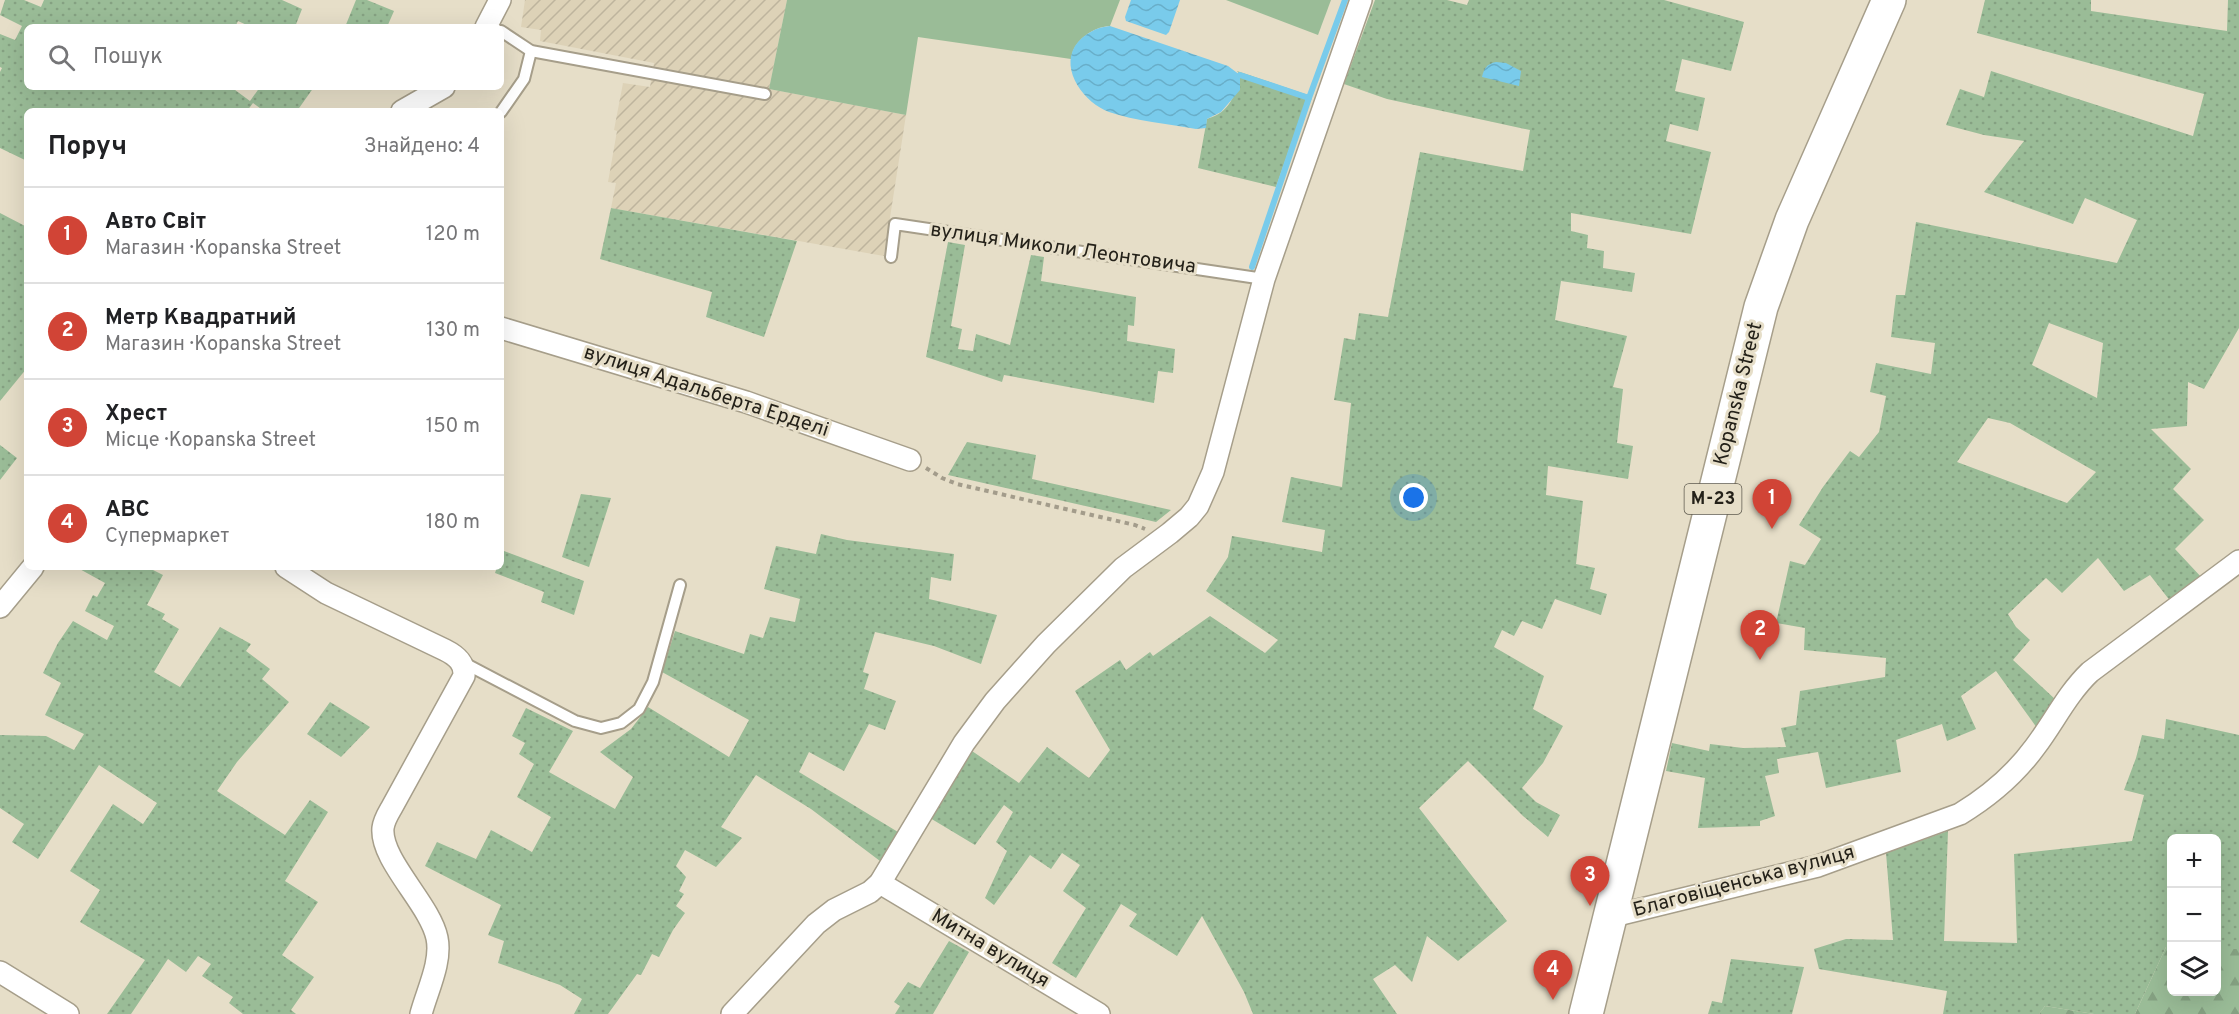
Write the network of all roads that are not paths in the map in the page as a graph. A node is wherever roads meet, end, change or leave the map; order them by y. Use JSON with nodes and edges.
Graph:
{"nodes":[{"id":1,"x":500,"y":0,"type":"edge"},
{"id":2,"x":1361,"y":0,"type":"edge"},
{"id":3,"x":1889,"y":0,"type":"edge"},
{"id":4,"x":494,"y":24,"type":"edge"},
{"id":5,"x":504,"y":34,"type":"edge"},
{"id":6,"x":531,"y":51,"type":"junction"},
{"id":7,"x":439,"y":90,"type":"edge"},
{"id":8,"x":765,"y":94,"type":"dead end"},
{"id":9,"x":407,"y":108,"type":"edge"},
{"id":10,"x":504,"y":108,"type":"edge"},
{"id":11,"x":891,"y":257,"type":"dead end"},
{"id":12,"x":1264,"y":279,"type":"junction"},
{"id":13,"x":504,"y":329,"type":"edge"},
{"id":14,"x":910,"y":460,"type":"road end"},
{"id":15,"x":2239,"y":561,"type":"edge"},
{"id":16,"x":31,"y":570,"type":"edge"},
{"id":17,"x":291,"y":570,"type":"edge"},
{"id":18,"x":680,"y":585,"type":"dead end"},
{"id":19,"x":0,"y":607,"type":"edge"},
{"id":20,"x":461,"y":661,"type":"junction"},
{"id":21,"x":880,"y":884,"type":"junction"},
{"id":22,"x":1609,"y":917,"type":"junction"},
{"id":23,"x":0,"y":972,"type":"edge"},
{"id":24,"x":68,"y":1014,"type":"edge"},
{"id":25,"x":421,"y":1014,"type":"edge"},
{"id":26,"x":732,"y":1014,"type":"edge"},
{"id":27,"x":1099,"y":1014,"type":"edge"},
{"id":28,"x":1586,"y":1014,"type":"edge"}],
"edges":[{"from":1,"to":4,"type":"street"},
{"from":2,"to":12,"type":"street"},
{"from":3,"to":22,"type":"highway","name":"Kopanska Street","number":"М-23"},
{"from":5,"to":6,"type":"lane"},
{"from":6,"to":8,"type":"lane"},
{"from":6,"to":10,"type":"lane"},
{"from":7,"to":9,"type":"street"},
{"from":11,"to":12,"type":"lane","name":"вулиця Миколи Леонтовича"},
{"from":12,"to":21,"type":"street"},
{"from":13,"to":14,"type":"street","name":"вулиця Адальберта Ерделі"},
{"from":15,"to":22,"type":"street","name":"Благовіщенська вулиця"},
{"from":16,"to":19,"type":"street"},
{"from":17,"to":20,"type":"street"},
{"from":18,"to":20,"type":"lane"},
{"from":20,"to":25,"type":"street"},
{"from":21,"to":26,"type":"street"},
{"from":21,"to":27,"type":"street","name":"Митна вулиця"},
{"from":22,"to":28,"type":"highway","name":"Kopanska Street","number":"М-23"},
{"from":23,"to":24,"type":"street"}]}
